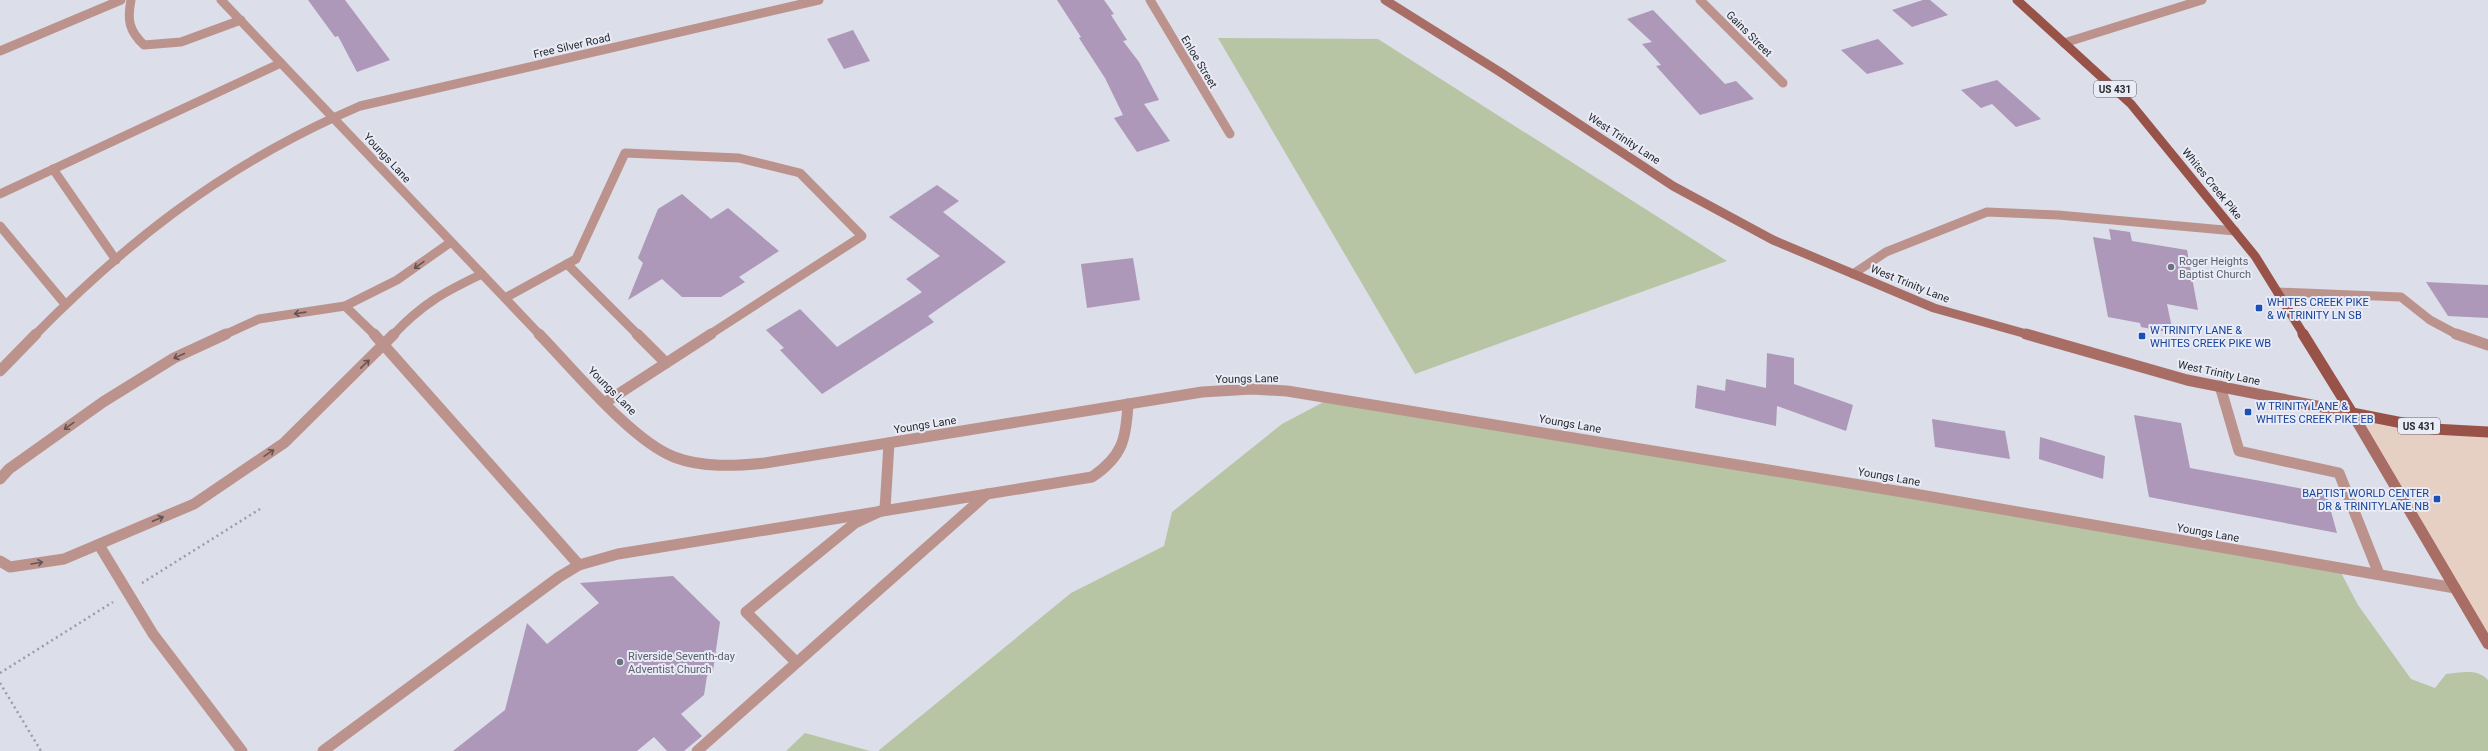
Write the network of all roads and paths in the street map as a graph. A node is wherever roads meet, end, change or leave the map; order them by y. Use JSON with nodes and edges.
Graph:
{"nodes":[{"id":1,"x":121,"y":0,"type":"edge"},
{"id":2,"x":131,"y":0,"type":"edge"},
{"id":3,"x":221,"y":0,"type":"edge"},
{"id":4,"x":818,"y":0,"type":"edge"},
{"id":5,"x":1150,"y":0,"type":"edge"},
{"id":6,"x":1385,"y":0,"type":"edge"},
{"id":7,"x":1700,"y":0,"type":"edge"},
{"id":8,"x":2016,"y":0,"type":"edge"},
{"id":9,"x":2202,"y":0,"type":"edge"},
{"id":10,"x":241,"y":20,"type":"junction"},
{"id":11,"x":2064,"y":43,"type":"junction"},
{"id":12,"x":0,"y":51,"type":"edge"},
{"id":13,"x":281,"y":63,"type":"junction"},
{"id":14,"x":1783,"y":83,"type":"dead end"},
{"id":15,"x":333,"y":118,"type":"junction"},
{"id":16,"x":1230,"y":134,"type":"dead end"},
{"id":17,"x":53,"y":169,"type":"junction"},
{"id":18,"x":0,"y":194,"type":"edge"},
{"id":19,"x":0,"y":226,"type":"edge"},
{"id":20,"x":2235,"y":231,"type":"junction"},
{"id":21,"x":451,"y":242,"type":"junction"},
{"id":22,"x":116,"y":260,"type":"junction"},
{"id":23,"x":567,"y":264,"type":"junction"},
{"id":24,"x":482,"y":274,"type":"junction"},
{"id":25,"x":1853,"y":274,"type":"junction"},
{"id":26,"x":2278,"y":292,"type":"junction"},
{"id":27,"x":505,"y":298,"type":"junction"},
{"id":28,"x":65,"y":304,"type":"junction"},
{"id":29,"x":345,"y":306,"type":"junction"},
{"id":30,"x":384,"y":344,"type":"junction"},
{"id":31,"x":2488,"y":345,"type":"edge"},
{"id":32,"x":666,"y":363,"type":"junction"},
{"id":33,"x":0,"y":371,"type":"edge"},
{"id":34,"x":2220,"y":386,"type":"junction"},
{"id":35,"x":606,"y":402,"type":"junction"},
{"id":36,"x":1128,"y":404,"type":"junction"},
{"id":37,"x":2352,"y":413,"type":"junction"},
{"id":38,"x":2488,"y":432,"type":"edge"},
{"id":39,"x":889,"y":443,"type":"junction"},
{"id":40,"x":0,"y":479,"type":"edge"},
{"id":41,"x":987,"y":494,"type":"junction"},
{"id":42,"x":260,"y":509,"type":"dead end"},
{"id":43,"x":885,"y":509,"type":"junction"},
{"id":44,"x":99,"y":544,"type":"junction"},
{"id":45,"x":0,"y":561,"type":"edge"},
{"id":46,"x":579,"y":565,"type":"junction"},
{"id":47,"x":2379,"y":574,"type":"junction"},
{"id":48,"x":140,"y":584,"type":"dead end"},
{"id":49,"x":2455,"y":588,"type":"junction"},
{"id":50,"x":115,"y":600,"type":"dead end"},
{"id":51,"x":2488,"y":644,"type":"edge"},
{"id":52,"x":796,"y":662,"type":"junction"},
{"id":53,"x":0,"y":673,"type":"edge"},
{"id":54,"x":0,"y":683,"type":"edge"},
{"id":55,"x":40,"y":751,"type":"edge"},
{"id":56,"x":242,"y":751,"type":"edge"},
{"id":57,"x":322,"y":751,"type":"edge"},
{"id":58,"x":697,"y":751,"type":"edge"}],
"edges":[{"from":1,"to":12,"type":"street"},
{"from":2,"to":10,"type":"street"},
{"from":3,"to":10,"type":"street","name":"Youngs Lane"},
{"from":4,"to":15,"type":"street","name":"Free Silver Road"},
{"from":5,"to":16,"type":"street","name":"Enloe Street"},
{"from":6,"to":25,"type":"main road","name":"West Trinity Lane"},
{"from":7,"to":14,"type":"street","name":"Gains Street"},
{"from":8,"to":11,"type":"main road","name":"Whites Creek Pike","number":"US 431"},
{"from":9,"to":11,"type":"street"},
{"from":10,"to":13,"type":"street","name":"Youngs Lane"},
{"from":11,"to":20,"type":"main road","name":"Whites Creek Pike","number":"US 431"},
{"from":13,"to":15,"type":"street","name":"Youngs Lane"},
{"from":13,"to":17,"type":"street"},
{"from":15,"to":21,"type":"street","name":"Youngs Lane"},
{"from":15,"to":22,"type":"street","name":"Free Silver Road"},
{"from":17,"to":18,"type":"street"},
{"from":17,"to":22,"type":"street"},
{"from":19,"to":28,"type":"street"},
{"from":20,"to":25,"type":"street"},
{"from":20,"to":26,"type":"main road","name":"Whites Creek Pike","number":"US 431"},
{"from":21,"to":24,"type":"street","name":"Youngs Lane"},
{"from":21,"to":29,"type":"street","one_way":true},
{"from":22,"to":28,"type":"street","name":"Free Silver Road"},
{"from":23,"to":27,"type":"street"},
{"from":23,"to":32,"type":"street"},
{"from":23,"to":32,"type":"street"},
{"from":24,"to":27,"type":"street","name":"Youngs Lane"},
{"from":24,"to":30,"type":"street"},
{"from":25,"to":34,"type":"main road","name":"West Trinity Lane"},
{"from":26,"to":31,"type":"street"},
{"from":26,"to":37,"type":"main road","name":"Whites Creek Pike","number":"US 431"},
{"from":27,"to":35,"type":"street","name":"Youngs Lane"},
{"from":28,"to":33,"type":"street","name":"Free Silver Road"},
{"from":29,"to":30,"type":"street"},
{"from":29,"to":40,"type":"street","one_way":true},
{"from":44,"to":30,"type":"street","one_way":true},
{"from":30,"to":46,"type":"street"},
{"from":32,"to":35,"type":"street"},
{"from":34,"to":37,"type":"main road","name":"West Trinity Lane"},
{"from":34,"to":47,"type":"street"},
{"from":35,"to":39,"type":"street","name":"Youngs Lane"},
{"from":36,"to":39,"type":"street","name":"Youngs Lane"},
{"from":36,"to":41,"type":"street"},
{"from":36,"to":47,"type":"street","name":"Youngs Lane"},
{"from":37,"to":38,"type":"main road","name":"West Trinity Lane","number":"US 431"},
{"from":37,"to":49,"type":"main road"},
{"from":39,"to":43,"type":"street"},
{"from":41,"to":43,"type":"street"},
{"from":41,"to":52,"type":"street"},
{"from":42,"to":48,"type":"path"},
{"from":43,"to":46,"type":"street"},
{"from":43,"to":52,"type":"street"},
{"from":45,"to":44,"type":"street","one_way":true},
{"from":44,"to":56,"type":"street"},
{"from":46,"to":57,"type":"street"},
{"from":47,"to":49,"type":"street","name":"Youngs Lane"},
{"from":49,"to":51,"type":"main road"},
{"from":50,"to":53,"type":"path"},
{"from":52,"to":58,"type":"street"},
{"from":54,"to":55,"type":"path"}]}
